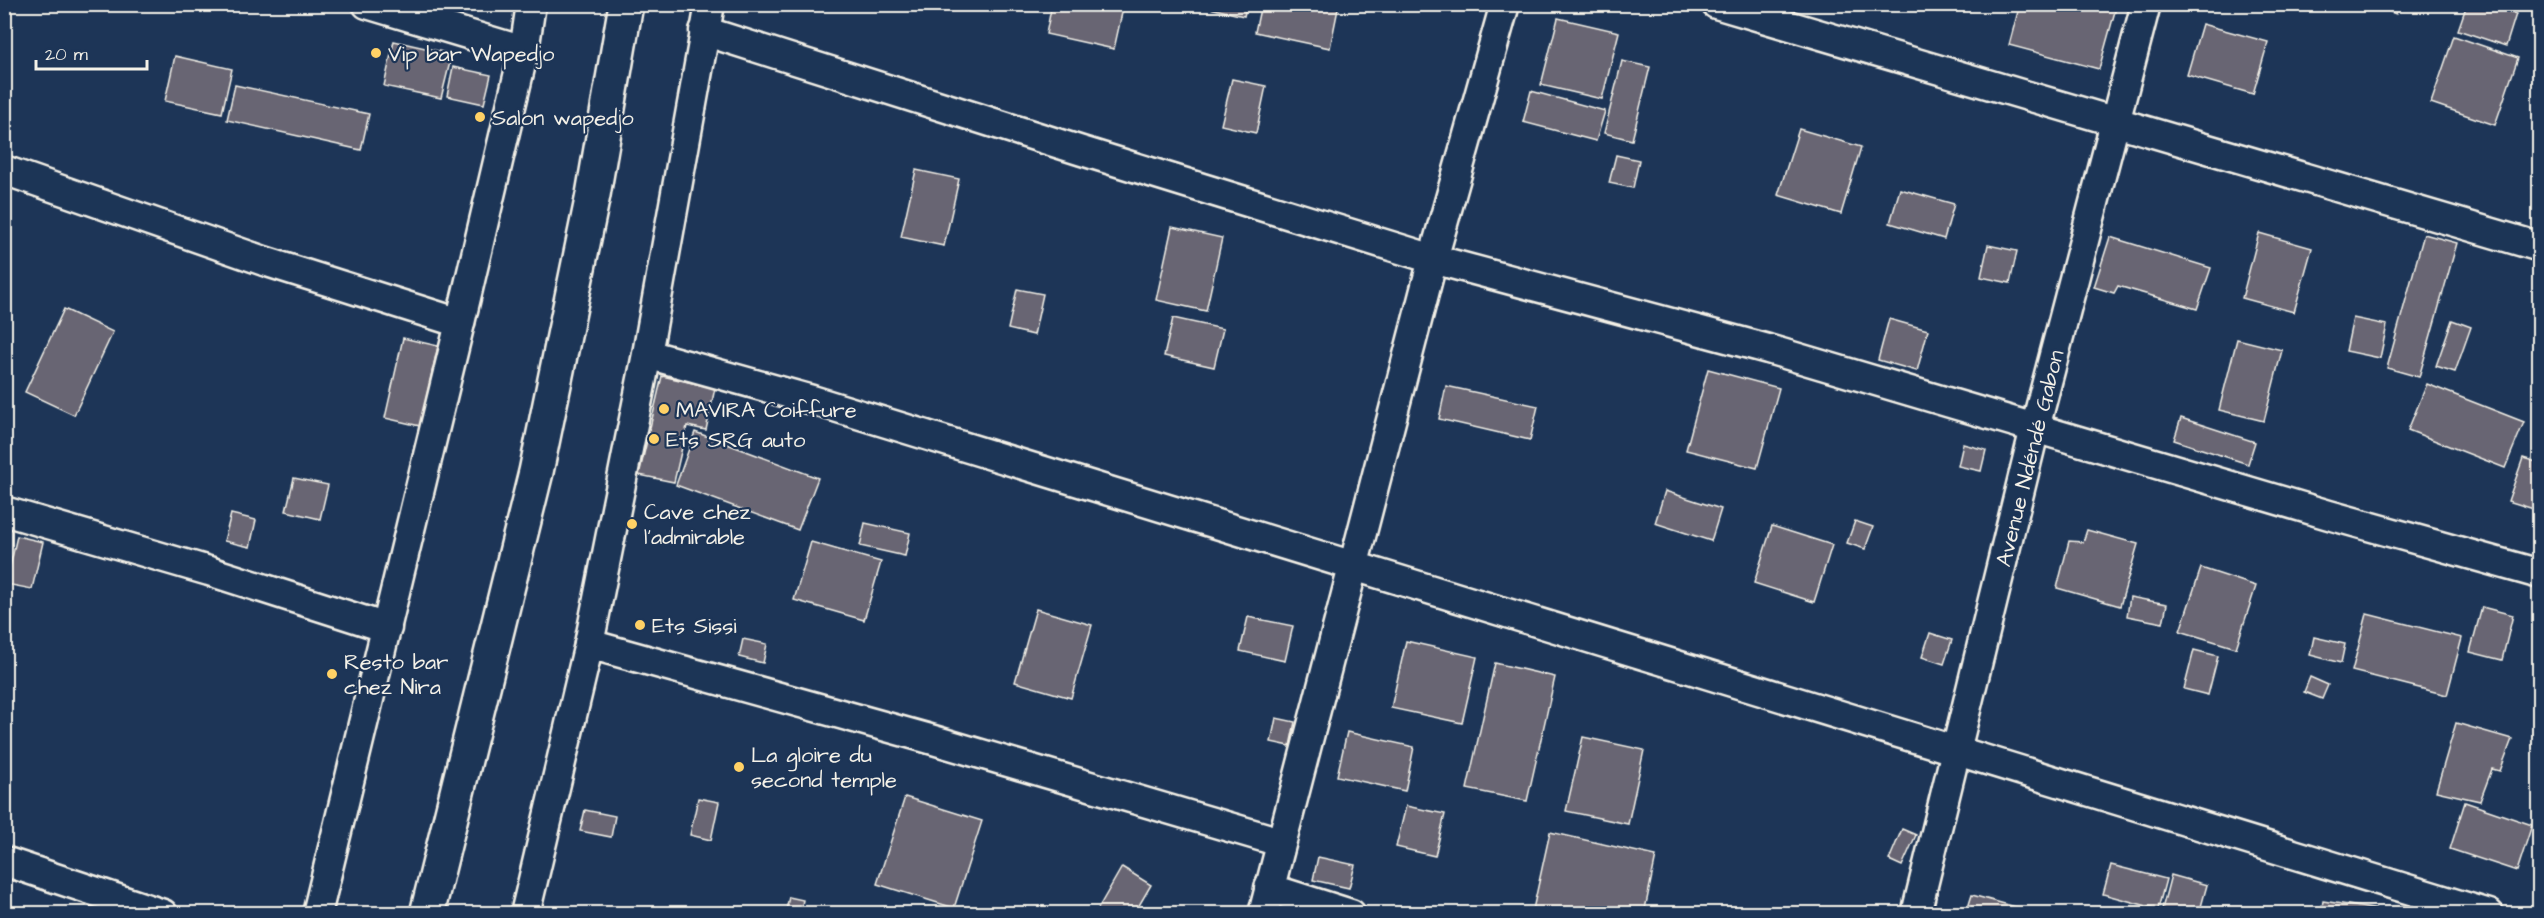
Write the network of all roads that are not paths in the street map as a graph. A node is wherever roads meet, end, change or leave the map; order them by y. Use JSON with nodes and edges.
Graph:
{"nodes":[{"id":1,"x":367,"y":4,"type":"edge"},
{"id":2,"x":531,"y":4,"type":"edge"},
{"id":3,"x":626,"y":4,"type":"edge"},
{"id":4,"x":1505,"y":4,"type":"edge"},
{"id":5,"x":1716,"y":4,"type":"edge"},
{"id":6,"x":2146,"y":4,"type":"edge"},
{"id":7,"x":707,"y":18,"type":"edge"},
{"id":8,"x":524,"y":51,"type":"junction"},
{"id":9,"x":2117,"y":122,"type":"junction"},
{"id":10,"x":4,"y":170,"type":"edge"},
{"id":11,"x":2540,"y":247,"type":"edge"},
{"id":12,"x":1433,"y":259,"type":"junction"},
{"id":13,"x":460,"y":323,"type":"junction"},
{"id":14,"x":647,"y":354,"type":"junction"},
{"id":15,"x":2035,"y":428,"type":"junction"},
{"id":16,"x":4,"y":511,"type":"edge"},
{"id":17,"x":1353,"y":566,"type":"junction"},
{"id":18,"x":2540,"y":574,"type":"edge"},
{"id":19,"x":387,"y":628,"type":"junction"},
{"id":20,"x":589,"y":644,"type":"junction"},
{"id":21,"x":1956,"y":748,"type":"junction"},
{"id":22,"x":1280,"y":842,"type":"junction"},
{"id":23,"x":4,"y":861,"type":"edge"},
{"id":24,"x":1266,"y":901,"type":"edge"},
{"id":25,"x":163,"y":914,"type":"edge"},
{"id":26,"x":317,"y":914,"type":"edge"},
{"id":27,"x":427,"y":914,"type":"edge"},
{"id":28,"x":525,"y":914,"type":"edge"},
{"id":29,"x":1351,"y":914,"type":"edge"},
{"id":30,"x":1916,"y":914,"type":"edge"},
{"id":31,"x":2489,"y":914,"type":"edge"}],
"edges":[{"from":1,"to":8,"type":"street"},
{"from":2,"to":8,"type":"street"},
{"from":3,"to":27,"type":"highway"},
{"from":4,"to":12,"type":"street"},
{"from":5,"to":9,"type":"street"},
{"from":6,"to":9,"type":"street","name":"Avenue Ndéndé Gabon"},
{"from":7,"to":12,"type":"street"},
{"from":7,"to":14,"type":"street"},
{"from":8,"to":13,"type":"street"},
{"from":9,"to":11,"type":"street"},
{"from":9,"to":15,"type":"street","name":"Avenue Ndéndé Gabon"},
{"from":10,"to":13,"type":"street"},
{"from":12,"to":15,"type":"street"},
{"from":12,"to":17,"type":"street"},
{"from":13,"to":19,"type":"street"},
{"from":14,"to":17,"type":"street"},
{"from":14,"to":20,"type":"street"},
{"from":15,"to":18,"type":"street"},
{"from":15,"to":21,"type":"street","name":"Avenue Ndéndé Gabon"},
{"from":16,"to":19,"type":"street"},
{"from":17,"to":21,"type":"street"},
{"from":17,"to":22,"type":"street"},
{"from":19,"to":26,"type":"street"},
{"from":20,"to":22,"type":"street"},
{"from":20,"to":28,"type":"street"},
{"from":21,"to":30,"type":"street","name":"Avenue Ndéndé Gabon"},
{"from":21,"to":31,"type":"street"},
{"from":22,"to":24,"type":"street"},
{"from":23,"to":25,"type":"street"},
{"from":24,"to":29,"type":"street"}]}
